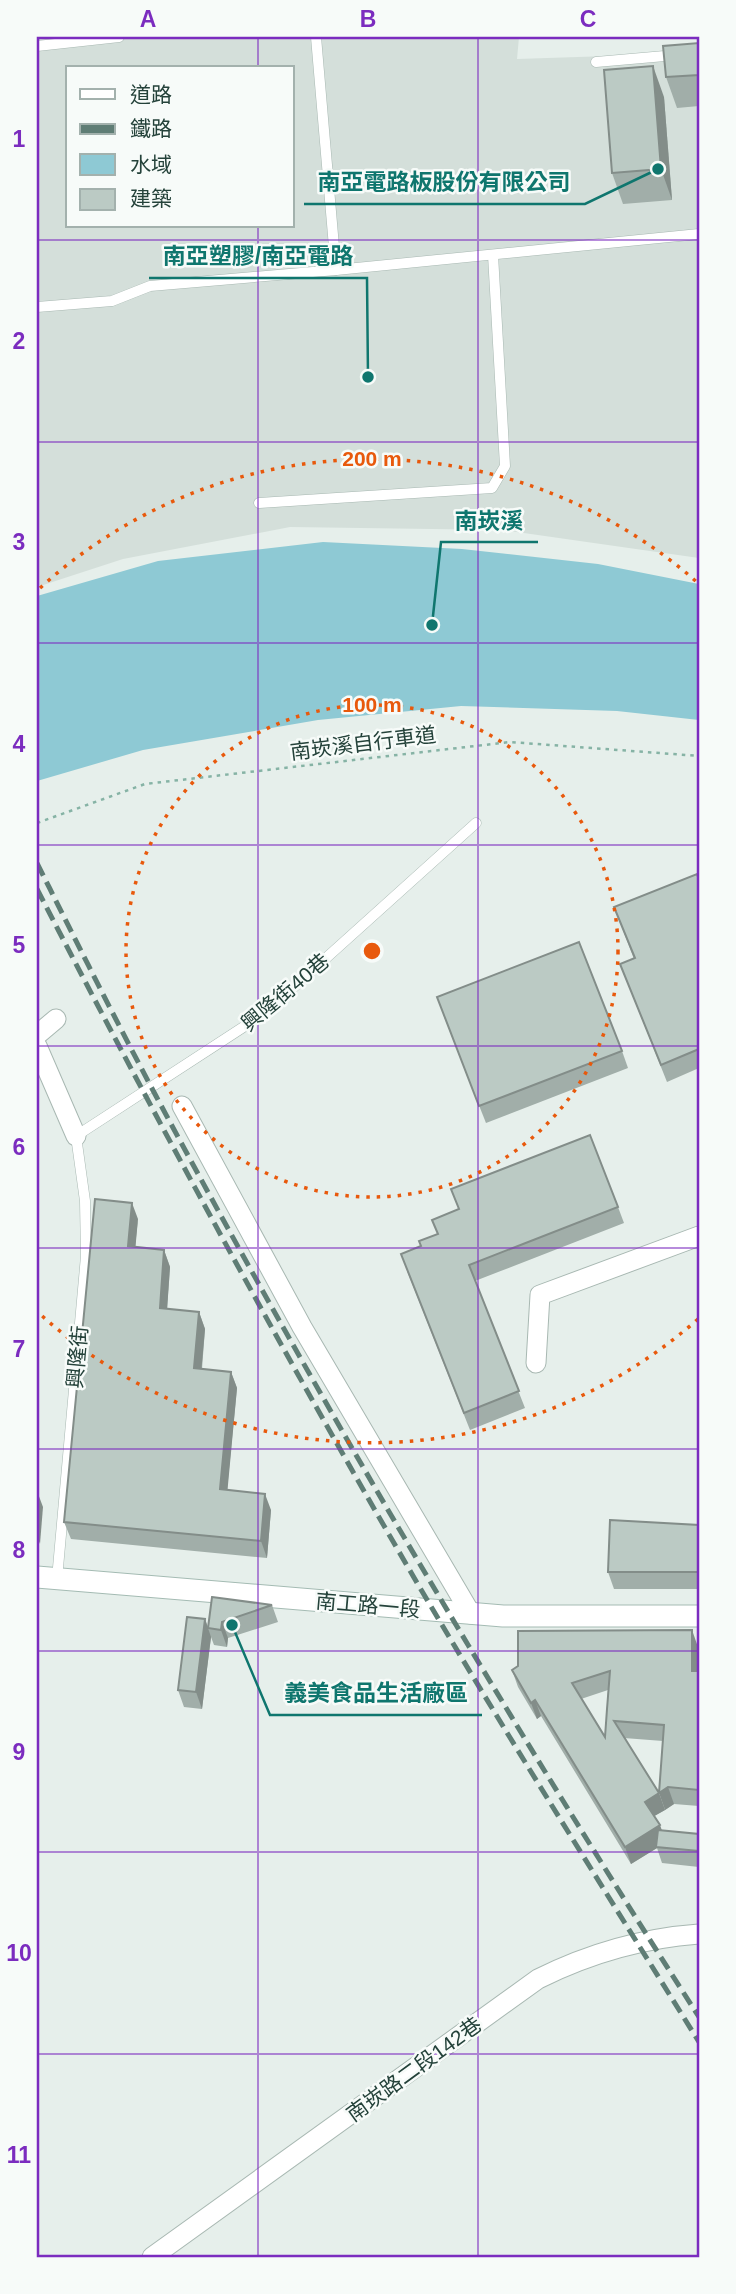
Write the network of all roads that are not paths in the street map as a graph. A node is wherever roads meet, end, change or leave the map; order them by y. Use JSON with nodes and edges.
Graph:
{"nodes":[{"id":1,"x":119,"y":37,"type":"edge"},
{"id":2,"x":316,"y":37,"type":"edge"},
{"id":3,"x":37,"y":46,"type":"edge"},
{"id":4,"x":699,"y":52,"type":"edge"},
{"id":5,"x":596,"y":62,"type":"dead end"},
{"id":6,"x":699,"y":234,"type":"edge"},
{"id":7,"x":493,"y":254,"type":"junction"},
{"id":8,"x":336,"y":270,"type":"junction"},
{"id":9,"x":37,"y":307,"type":"edge"},
{"id":10,"x":259,"y":503,"type":"dead end"},
{"id":11,"x":476,"y":823,"type":"dead end"},
{"id":12,"x":56,"y":1019,"type":"dead end"},
{"id":13,"x":37,"y":1035,"type":"edge"},
{"id":14,"x":37,"y":1046,"type":"edge"},
{"id":15,"x":182,"y":1106,"type":"dead end"},
{"id":16,"x":76,"y":1136,"type":"junction"},
{"id":17,"x":699,"y":1236,"type":"edge"},
{"id":18,"x":536,"y":1363,"type":"dead end"},
{"id":19,"x":47,"y":1578,"type":"edge"},
{"id":20,"x":471,"y":1614,"type":"junction"},
{"id":21,"x":699,"y":1616,"type":"edge"},
{"id":22,"x":699,"y":1934,"type":"edge"},
{"id":23,"x":152,"y":2257,"type":"edge"}],
"edges":[{"from":1,"to":3,"type":"lane"},
{"from":2,"to":8,"type":"lane"},
{"from":4,"to":5,"type":"lane"},
{"from":6,"to":7,"type":"lane"},
{"from":7,"to":8,"type":"lane"},
{"from":7,"to":10,"type":"lane"},
{"from":8,"to":9,"type":"lane"},
{"from":11,"to":16,"type":"lane","name":"興隆街40巷"},
{"from":12,"to":13,"type":"street"},
{"from":14,"to":16,"type":"street"},
{"from":15,"to":20,"type":"street"},
{"from":16,"to":19,"type":"lane","name":"興隆街"},
{"from":17,"to":18,"type":"street"},
{"from":19,"to":20,"type":"street","name":"南工路一段"},
{"from":20,"to":21,"type":"street","name":"南工路一段"},
{"from":22,"to":23,"type":"street","name":"南崁路二段142巷"}]}
